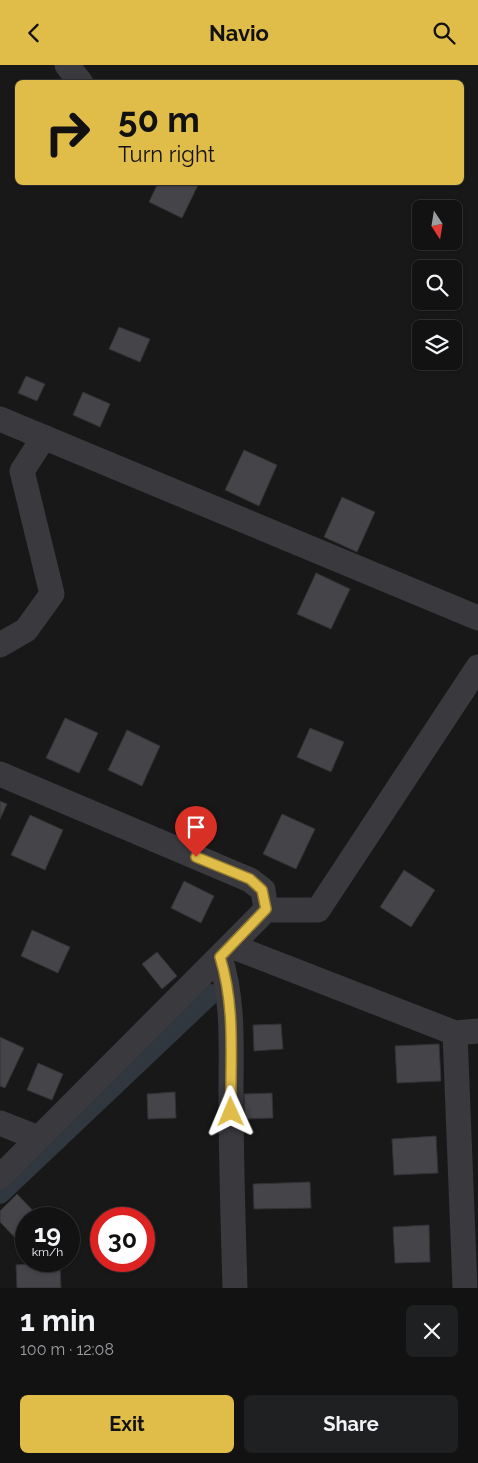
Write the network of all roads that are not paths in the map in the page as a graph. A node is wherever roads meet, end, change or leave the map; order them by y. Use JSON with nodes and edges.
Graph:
{"nodes":[{"id":1,"x":67,"y":65,"type":"edge"},
{"id":2,"x":79,"y":80,"type":"edge"},
{"id":3,"x":0,"y":419,"type":"edge"},
{"id":4,"x":44,"y":437,"type":"junction"},
{"id":5,"x":478,"y":618,"type":"edge"},
{"id":6,"x":0,"y":645,"type":"edge"},
{"id":7,"x":478,"y":667,"type":"edge"},
{"id":8,"x":0,"y":774,"type":"edge"},
{"id":9,"x":266,"y":909,"type":"junction"},
{"id":10,"x":225,"y":951,"type":"junction"},
{"id":11,"x":467,"y":1032,"type":"edge"},
{"id":12,"x":0,"y":1123,"type":"edge"},
{"id":13,"x":38,"y":1138,"type":"junction"},
{"id":14,"x":0,"y":1177,"type":"edge"},
{"id":15,"x":235,"y":1288,"type":"edge"},
{"id":16,"x":465,"y":1288,"type":"edge"}],
"edges":[{"from":1,"to":2,"type":"street"},
{"from":3,"to":4,"type":"street"},
{"from":4,"to":5,"type":"street"},
{"from":4,"to":6,"type":"street"},
{"from":7,"to":9,"type":"street"},
{"from":8,"to":9,"type":"street"},
{"from":9,"to":10,"type":"street"},
{"from":10,"to":11,"type":"street"},
{"from":10,"to":13,"type":"street"},
{"from":10,"to":15,"type":"street"},
{"from":11,"to":16,"type":"street"},
{"from":12,"to":13,"type":"street"},
{"from":13,"to":14,"type":"street"}]}
